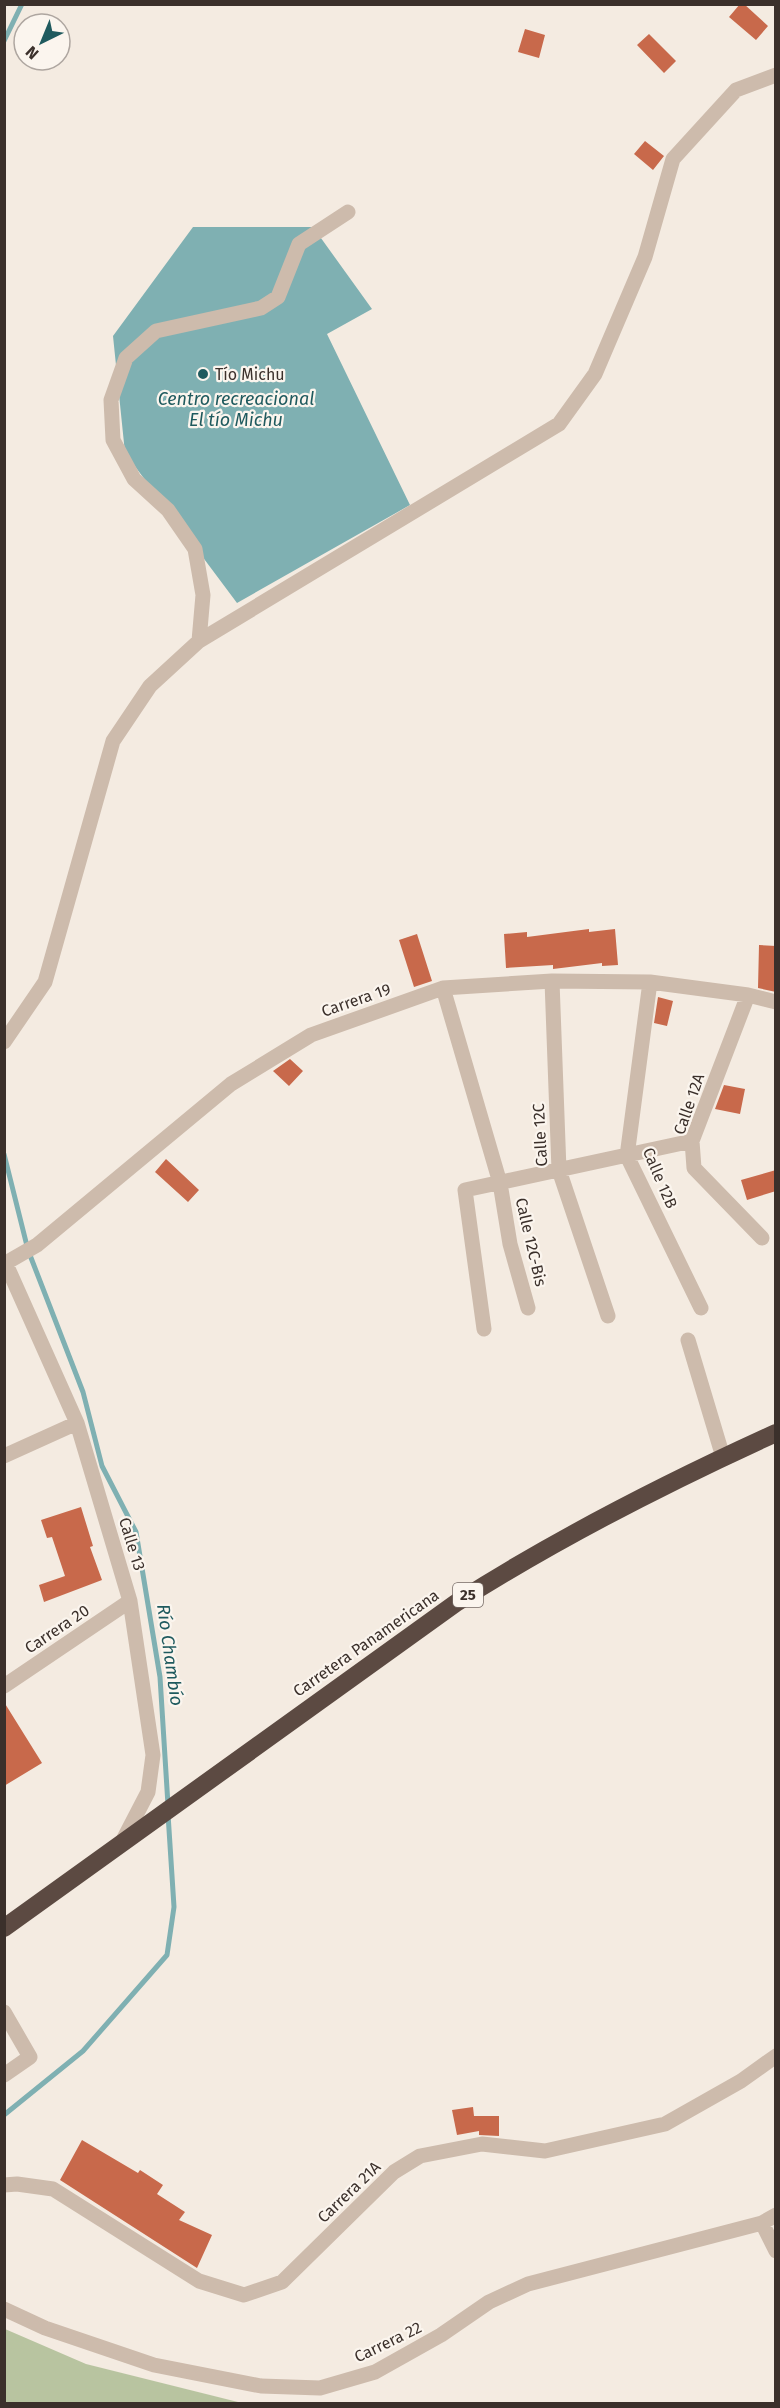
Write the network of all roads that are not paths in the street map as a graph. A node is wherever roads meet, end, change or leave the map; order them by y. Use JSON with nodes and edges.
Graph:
{"nodes":[{"id":1,"x":776,"y":75,"type":"edge"},
{"id":2,"x":348,"y":212,"type":"dead end"},
{"id":3,"x":199,"y":641,"type":"junction"},
{"id":4,"x":552,"y":981,"type":"junction"},
{"id":5,"x":650,"y":982,"type":"junction"},
{"id":6,"x":442,"y":988,"type":"junction"},
{"id":7,"x":748,"y":995,"type":"junction"},
{"id":8,"x":776,"y":1002,"type":"edge"},
{"id":9,"x":4,"y":1042,"type":"edge"},
{"id":10,"x":692,"y":1141,"type":"junction"},
{"id":11,"x":627,"y":1156,"type":"junction"},
{"id":12,"x":559,"y":1170,"type":"junction"},
{"id":13,"x":500,"y":1183,"type":"junction"},
{"id":14,"x":762,"y":1238,"type":"dead end"},
{"id":15,"x":5,"y":1264,"type":"edge"},
{"id":16,"x":528,"y":1308,"type":"dead end"},
{"id":17,"x":701,"y":1308,"type":"dead end"},
{"id":18,"x":608,"y":1316,"type":"dead end"},
{"id":19,"x":484,"y":1329,"type":"dead end"},
{"id":20,"x":688,"y":1340,"type":"dead end"},
{"id":21,"x":77,"y":1423,"type":"junction"},
{"id":22,"x":776,"y":1434,"type":"edge"},
{"id":23,"x":4,"y":1456,"type":"edge"},
{"id":24,"x":723,"y":1457,"type":"junction"},
{"id":25,"x":130,"y":1601,"type":"junction"},
{"id":26,"x":4,"y":1686,"type":"edge"},
{"id":27,"x":121,"y":1844,"type":"junction"},
{"id":28,"x":4,"y":1928,"type":"edge"},
{"id":29,"x":4,"y":2012,"type":"edge"},
{"id":30,"x":776,"y":2056,"type":"edge"},
{"id":31,"x":4,"y":2075,"type":"edge"},
{"id":32,"x":4,"y":2185,"type":"edge"},
{"id":33,"x":776,"y":2215,"type":"edge"},
{"id":34,"x":762,"y":2223,"type":"junction"},
{"id":35,"x":776,"y":2251,"type":"edge"},
{"id":36,"x":4,"y":2309,"type":"edge"}],
"edges":[{"from":1,"to":3,"type":"street"},
{"from":2,"to":3,"type":"street"},
{"from":3,"to":9,"type":"street"},
{"from":4,"to":5,"type":"street","name":"Carrera 19"},
{"from":4,"to":6,"type":"street","name":"Carrera 19"},
{"from":4,"to":12,"type":"street","name":"Calle 12C"},
{"from":5,"to":7,"type":"street","name":"Carrera 19"},
{"from":5,"to":11,"type":"street","name":"Calle 12B"},
{"from":6,"to":13,"type":"street","name":"Calle 12C-Bis"},
{"from":6,"to":15,"type":"street","name":"Carrera 19"},
{"from":7,"to":8,"type":"street","name":"Carrera 19"},
{"from":7,"to":10,"type":"street","name":"Calle 12A"},
{"from":10,"to":11,"type":"street"},
{"from":10,"to":14,"type":"street","name":"Calle 12A"},
{"from":11,"to":12,"type":"street"},
{"from":11,"to":17,"type":"street","name":"Calle 12B"},
{"from":12,"to":13,"type":"street"},
{"from":12,"to":18,"type":"street","name":"Calle 12C"},
{"from":13,"to":16,"type":"street","name":"Calle 12C-Bis"},
{"from":13,"to":19,"type":"street"},
{"from":15,"to":21,"type":"street","name":"Calle 13"},
{"from":20,"to":24,"type":"street"},
{"from":21,"to":23,"type":"street"},
{"from":21,"to":25,"type":"street","name":"Calle 13"},
{"from":22,"to":24,"type":"highway","name":"Carretera Panamericana","number":"25"},
{"from":24,"to":27,"type":"highway","name":"Carretera Panamericana","number":"25"},
{"from":25,"to":26,"type":"street","name":"Carrera 20"},
{"from":25,"to":27,"type":"street","name":"Calle 13"},
{"from":27,"to":28,"type":"highway","name":"Carretera Panamericana","number":"25"},
{"from":29,"to":31,"type":"street"},
{"from":30,"to":32,"type":"street","name":"Carrera 21A"},
{"from":33,"to":34,"type":"street","name":"Carrera 22"},
{"from":34,"to":35,"type":"street"},
{"from":34,"to":36,"type":"street","name":"Carrera 22"}]}
